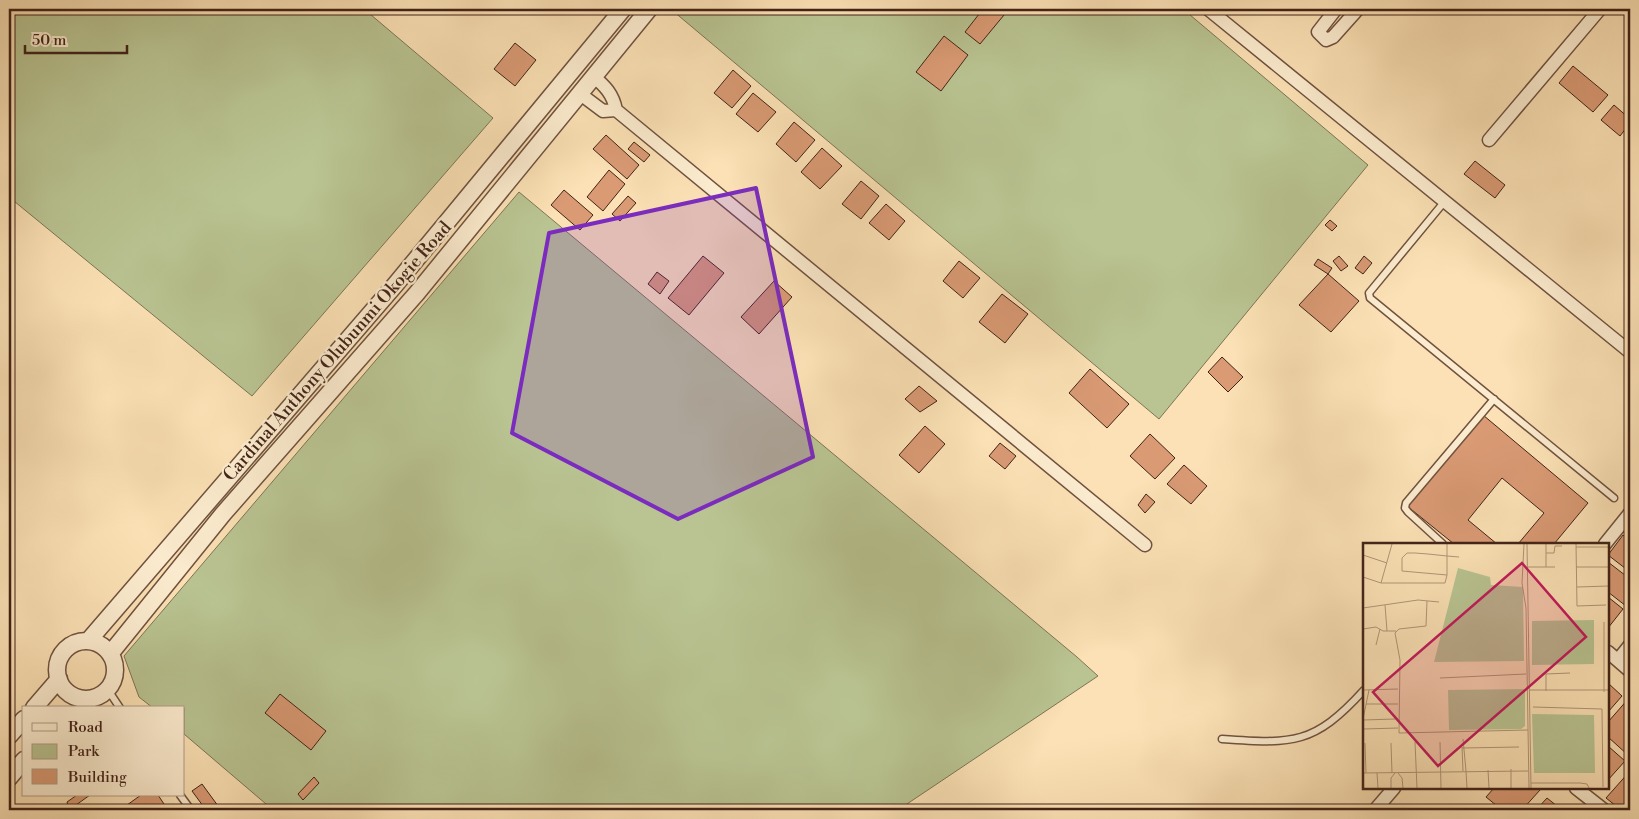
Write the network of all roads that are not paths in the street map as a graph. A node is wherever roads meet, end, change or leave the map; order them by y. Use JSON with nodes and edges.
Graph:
{"nodes":[{"id":1,"x":623,"y":9,"type":"edge"},
{"id":2,"x":649,"y":9,"type":"edge"},
{"id":3,"x":1208,"y":9,"type":"edge"},
{"id":4,"x":1336,"y":9,"type":"edge"},
{"id":5,"x":1358,"y":9,"type":"edge"},
{"id":6,"x":1600,"y":9,"type":"edge"},
{"id":7,"x":593,"y":76,"type":"junction"},
{"id":8,"x":579,"y":94,"type":"junction"},
{"id":9,"x":616,"y":110,"type":"junction"},
{"id":10,"x":1488,"y":140,"type":"dead end"},
{"id":11,"x":1445,"y":201,"type":"junction"},
{"id":12,"x":1630,"y":352,"type":"edge"},
{"id":13,"x":1494,"y":399,"type":"junction"},
{"id":14,"x":1614,"y":498,"type":"dead end"},
{"id":15,"x":1630,"y":513,"type":"edge"},
{"id":16,"x":1442,"y":543,"type":"edge"},
{"id":17,"x":1605,"y":543,"type":"edge"},
{"id":18,"x":1145,"y":545,"type":"dead end"},
{"id":19,"x":89,"y":640,"type":"junction"},
{"id":20,"x":1630,"y":645,"type":"edge"},
{"id":21,"x":1609,"y":653,"type":"edge"},
{"id":22,"x":110,"y":654,"type":"junction"},
{"id":23,"x":1618,"y":660,"type":"junction"},
{"id":24,"x":1630,"y":670,"type":"edge"},
{"id":25,"x":58,"y":679,"type":"junction"},
{"id":26,"x":108,"y":690,"type":"junction"},
{"id":27,"x":1363,"y":691,"type":"edge"},
{"id":28,"x":73,"y":703,"type":"edge"},
{"id":29,"x":36,"y":706,"type":"edge"},
{"id":30,"x":119,"y":706,"type":"edge"},
{"id":31,"x":22,"y":721,"type":"edge"},
{"id":32,"x":9,"y":736,"type":"edge"},
{"id":33,"x":1222,"y":739,"type":"dead end"},
{"id":34,"x":22,"y":762,"type":"edge"},
{"id":35,"x":9,"y":778,"type":"edge"},
{"id":36,"x":1393,"y":789,"type":"edge"},
{"id":37,"x":1577,"y":789,"type":"edge"},
{"id":38,"x":181,"y":796,"type":"edge"},
{"id":39,"x":191,"y":810,"type":"edge"},
{"id":40,"x":1375,"y":810,"type":"edge"},
{"id":41,"x":1604,"y":810,"type":"edge"}],
"edges":[{"from":1,"to":19,"type":"street","name":"Cardinal Anthony Olubunmi Okogie Road"},
{"from":2,"to":7,"type":"street","name":"Cardinal Anthony Olubunmi Okogie Road"},
{"from":3,"to":11,"type":"street"},
{"from":4,"to":5,"type":"street"},
{"from":6,"to":10,"type":"street"},
{"from":7,"to":8,"type":"street","name":"Cardinal Anthony Olubunmi Okogie Road"},
{"from":7,"to":9,"type":"street"},
{"from":8,"to":9,"type":"street"},
{"from":8,"to":22,"type":"street","name":"Cardinal Anthony Olubunmi Okogie Road"},
{"from":9,"to":18,"type":"street"},
{"from":11,"to":12,"type":"street"},
{"from":11,"to":13,"type":"lane"},
{"from":13,"to":14,"type":"lane"},
{"from":13,"to":16,"type":"lane"},
{"from":15,"to":17,"type":"street"},
{"from":19,"to":22,"type":"street"},
{"from":19,"to":25,"type":"street","name":"Cardinal Anthony Olubunmi Okogie Road"},
{"from":20,"to":23,"type":"street"},
{"from":21,"to":23,"type":"street"},
{"from":22,"to":26,"type":"street"},
{"from":23,"to":24,"type":"street"},
{"from":25,"to":28,"type":"street"},
{"from":25,"to":29,"type":"street"},
{"from":26,"to":28,"type":"street"},
{"from":26,"to":30,"type":"lane"},
{"from":27,"to":33,"type":"lane"},
{"from":31,"to":32,"type":"street"},
{"from":34,"to":35,"type":"street"},
{"from":36,"to":40,"type":"street"},
{"from":37,"to":41,"type":"street"},
{"from":38,"to":39,"type":"lane"}]}
